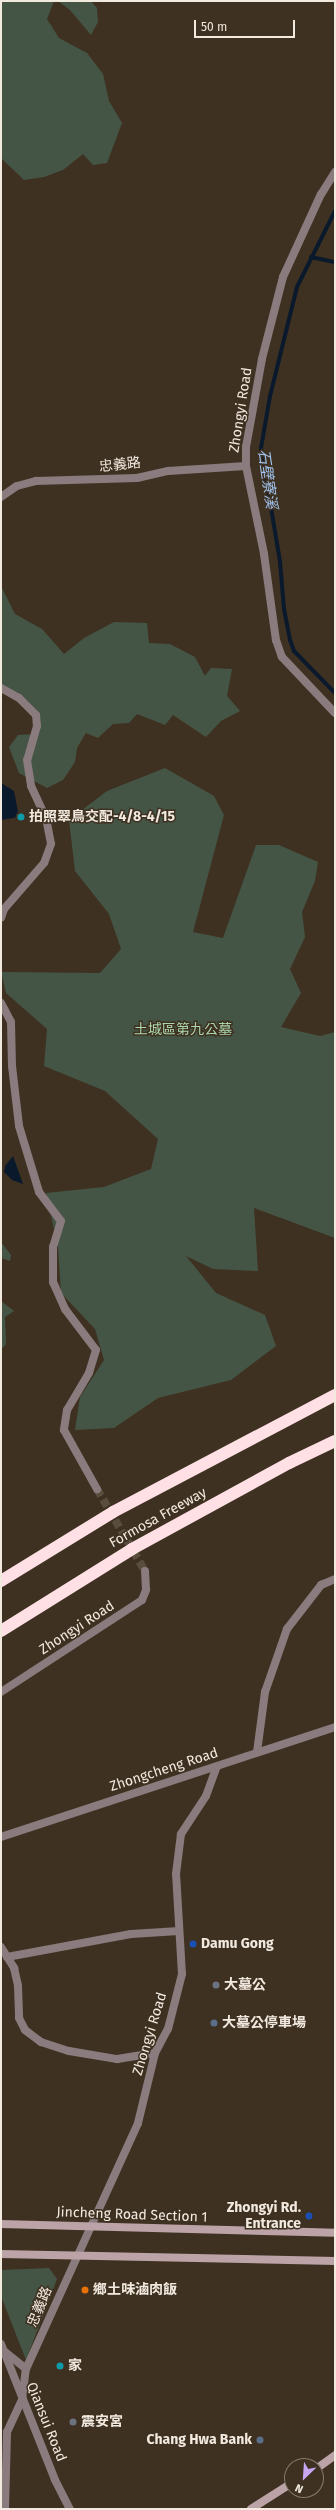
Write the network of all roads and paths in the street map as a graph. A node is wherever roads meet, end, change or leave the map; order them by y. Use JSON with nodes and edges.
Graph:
{"nodes":[{"id":1,"x":335,"y":172,"type":"edge"},
{"id":2,"x":246,"y":466,"type":"junction"},
{"id":3,"x":1,"y":497,"type":"edge"},
{"id":4,"x":1,"y":688,"type":"edge"},
{"id":5,"x":335,"y":713,"type":"edge"},
{"id":6,"x":1,"y":918,"type":"edge"},
{"id":7,"x":1,"y":1003,"type":"edge"},
{"id":8,"x":335,"y":1395,"type":"edge"},
{"id":9,"x":335,"y":1441,"type":"edge"},
{"id":10,"x":97,"y":1488,"type":"tunnel mouth"},
{"id":11,"x":145,"y":1571,"type":"tunnel mouth"},
{"id":12,"x":335,"y":1579,"type":"edge"},
{"id":13,"x":1,"y":1581,"type":"edge"},
{"id":14,"x":1,"y":1631,"type":"edge"},
{"id":15,"x":1,"y":1692,"type":"edge"},
{"id":16,"x":335,"y":1728,"type":"edge"},
{"id":17,"x":257,"y":1752,"type":"junction"},
{"id":18,"x":216,"y":1768,"type":"junction"},
{"id":19,"x":1,"y":1837,"type":"edge"},
{"id":20,"x":179,"y":1931,"type":"junction"},
{"id":21,"x":1,"y":1946,"type":"edge"},
{"id":22,"x":7,"y":1957,"type":"junction"},
{"id":23,"x":156,"y":2053,"type":"junction"},
{"id":24,"x":1,"y":2224,"type":"edge"},
{"id":25,"x":93,"y":2227,"type":"junction"},
{"id":26,"x":335,"y":2233,"type":"edge"},
{"id":27,"x":1,"y":2254,"type":"edge"},
{"id":28,"x":76,"y":2255,"type":"junction"},
{"id":29,"x":335,"y":2261,"type":"edge"},
{"id":30,"x":2,"y":2347,"type":"edge"},
{"id":31,"x":26,"y":2369,"type":"junction"},
{"id":32,"x":22,"y":2400,"type":"junction"},
{"id":33,"x":335,"y":2455,"type":"edge"},
{"id":34,"x":324,"y":2463,"type":"edge"},
{"id":35,"x":284,"y":2488,"type":"edge"},
{"id":36,"x":5,"y":2509,"type":"edge"},
{"id":37,"x":70,"y":2509,"type":"edge"},
{"id":38,"x":251,"y":2509,"type":"edge"}],
"edges":[{"from":1,"to":2,"type":"street","name":"Zhongyi Road"},
{"from":2,"to":3,"type":"street","name":"忠義路"},
{"from":2,"to":5,"type":"street","name":"Zhongyi Road"},
{"from":4,"to":6,"type":"street"},
{"from":7,"to":10,"type":"street"},
{"from":8,"to":13,"type":"highway","name":"Formosa Freeway"},
{"from":9,"to":14,"type":"highway","name":"Formosa Freeway"},
{"from":11,"to":15,"type":"street","name":"Zhongyi Road"},
{"from":12,"to":17,"type":"street"},
{"from":16,"to":17,"type":"street","name":"Zhongcheng Road"},
{"from":17,"to":18,"type":"street","name":"Zhongcheng Road"},
{"from":18,"to":19,"type":"street","name":"Zhongcheng Road"},
{"from":18,"to":20,"type":"street","name":"Zhongyi Road"},
{"from":20,"to":22,"type":"street"},
{"from":20,"to":23,"type":"street","name":"Zhongyi Road"},
{"from":21,"to":22,"type":"street"},
{"from":22,"to":23,"type":"street"},
{"from":23,"to":25,"type":"street","name":"Zhongyi Road"},
{"from":24,"to":25,"type":"main road","name":"Jincheng Road Section 1"},
{"from":25,"to":26,"type":"main road","name":"Jincheng Road Section 1"},
{"from":25,"to":28,"type":"street","name":"Zhongyi Road"},
{"from":27,"to":28,"type":"main road"},
{"from":28,"to":29,"type":"main road"},
{"from":28,"to":31,"type":"street","name":"忠義路"},
{"from":30,"to":31,"type":"street"},
{"from":30,"to":32,"type":"street","name":"Qiansui Road"},
{"from":31,"to":32,"type":"street","name":"忠義路"},
{"from":32,"to":36,"type":"street","name":"忠義路"},
{"from":32,"to":37,"type":"street","name":"Qiansui Road"},
{"from":33,"to":34,"type":"main road"},
{"from":35,"to":38,"type":"main road"}]}
